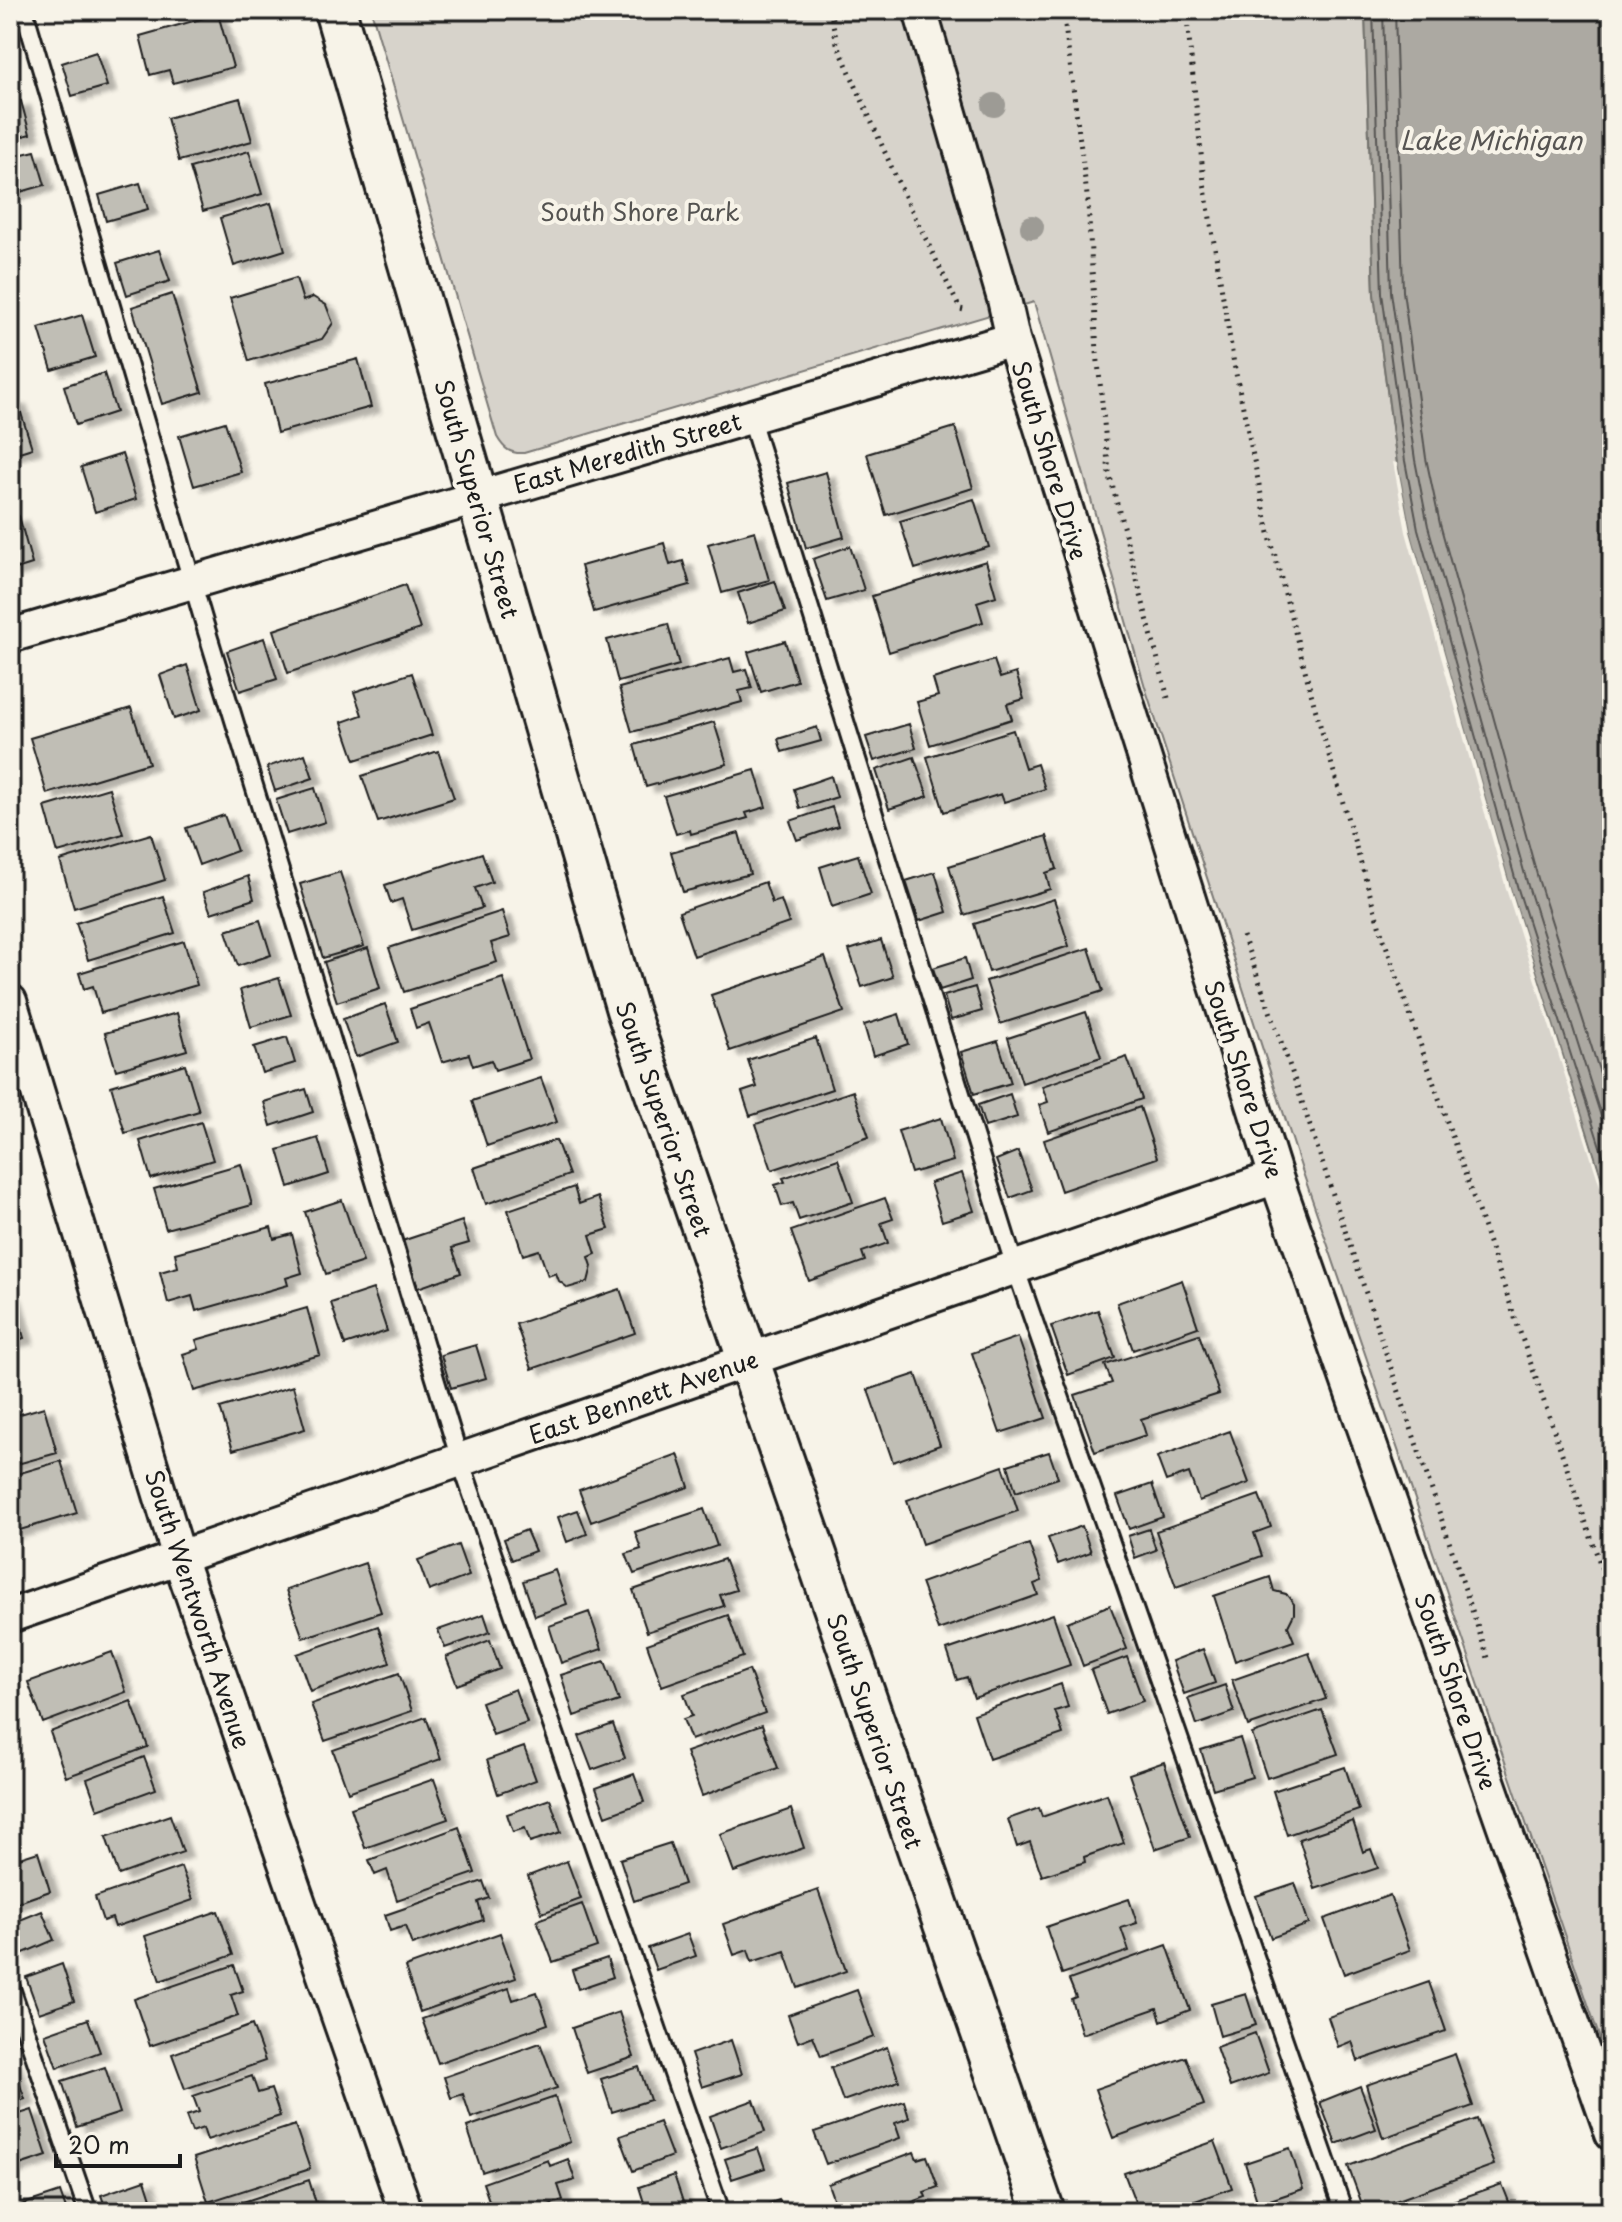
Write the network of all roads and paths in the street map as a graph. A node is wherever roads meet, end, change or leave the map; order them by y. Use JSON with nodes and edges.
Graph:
{"nodes":[{"id":1,"x":24,"y":10,"type":"edge"},
{"id":2,"x":335,"y":10,"type":"edge"},
{"id":3,"x":830,"y":10,"type":"edge"},
{"id":4,"x":920,"y":10,"type":"edge"},
{"id":5,"x":1063,"y":10,"type":"edge"},
{"id":6,"x":1186,"y":10,"type":"edge"},
{"id":7,"x":968,"y":311,"type":"dead end"},
{"id":8,"x":1013,"y":339,"type":"junction"},
{"id":9,"x":750,"y":416,"type":"junction"},
{"id":10,"x":477,"y":496,"type":"junction"},
{"id":11,"x":192,"y":581,"type":"junction"},
{"id":12,"x":10,"y":636,"type":"edge"},
{"id":13,"x":1172,"y":710,"type":"dead end"},
{"id":14,"x":1239,"y":926,"type":"dead end"},
{"id":15,"x":10,"y":1001,"type":"edge"},
{"id":16,"x":1276,"y":1177,"type":"junction"},
{"id":17,"x":1015,"y":1267,"type":"junction"},
{"id":18,"x":747,"y":1360,"type":"junction"},
{"id":19,"x":460,"y":1460,"type":"junction"},
{"id":20,"x":179,"y":1557,"type":"junction"},
{"id":21,"x":1612,"y":1598,"type":"edge"},
{"id":22,"x":10,"y":1616,"type":"edge"},
{"id":23,"x":1490,"y":1662,"type":"dead end"},
{"id":24,"x":10,"y":1985,"type":"edge"},
{"id":25,"x":1612,"y":2134,"type":"edge"},
{"id":26,"x":88,"y":2212,"type":"edge"},
{"id":27,"x":406,"y":2212,"type":"edge"},
{"id":28,"x":721,"y":2212,"type":"edge"},
{"id":29,"x":1044,"y":2212,"type":"edge"},
{"id":30,"x":1344,"y":2212,"type":"edge"}],
"edges":[{"from":1,"to":11,"type":"lane"},
{"from":2,"to":10,"type":"street","name":"South Superior Street"},
{"from":3,"to":7,"type":"path"},
{"from":4,"to":8,"type":"street","name":"South Shore Drive"},
{"from":5,"to":13,"type":"path"},
{"from":6,"to":21,"type":"path"},
{"from":8,"to":9,"type":"street","name":"East Meredith Street"},
{"from":8,"to":16,"type":"street","name":"South Shore Drive"},
{"from":9,"to":10,"type":"street","name":"East Meredith Street"},
{"from":9,"to":17,"type":"lane"},
{"from":10,"to":11,"type":"street","name":"East Meredith Street"},
{"from":10,"to":18,"type":"street","name":"South Superior Street"},
{"from":11,"to":12,"type":"street","name":"East Meredith Street"},
{"from":11,"to":19,"type":"lane"},
{"from":14,"to":23,"type":"path"},
{"from":15,"to":20,"type":"street","name":"South Wentworth Avenue"},
{"from":16,"to":17,"type":"street","name":"East Bennett Avenue"},
{"from":16,"to":25,"type":"street","name":"South Shore Drive"},
{"from":17,"to":18,"type":"street","name":"East Bennett Avenue"},
{"from":17,"to":30,"type":"lane"},
{"from":18,"to":19,"type":"street","name":"East Bennett Avenue"},
{"from":18,"to":29,"type":"street","name":"South Superior Street"},
{"from":19,"to":20,"type":"street","name":"East Bennett Avenue"},
{"from":19,"to":28,"type":"lane"},
{"from":20,"to":22,"type":"street","name":"East Bennett Avenue"},
{"from":20,"to":27,"type":"street","name":"South Wentworth Avenue"},
{"from":24,"to":26,"type":"lane"}]}
